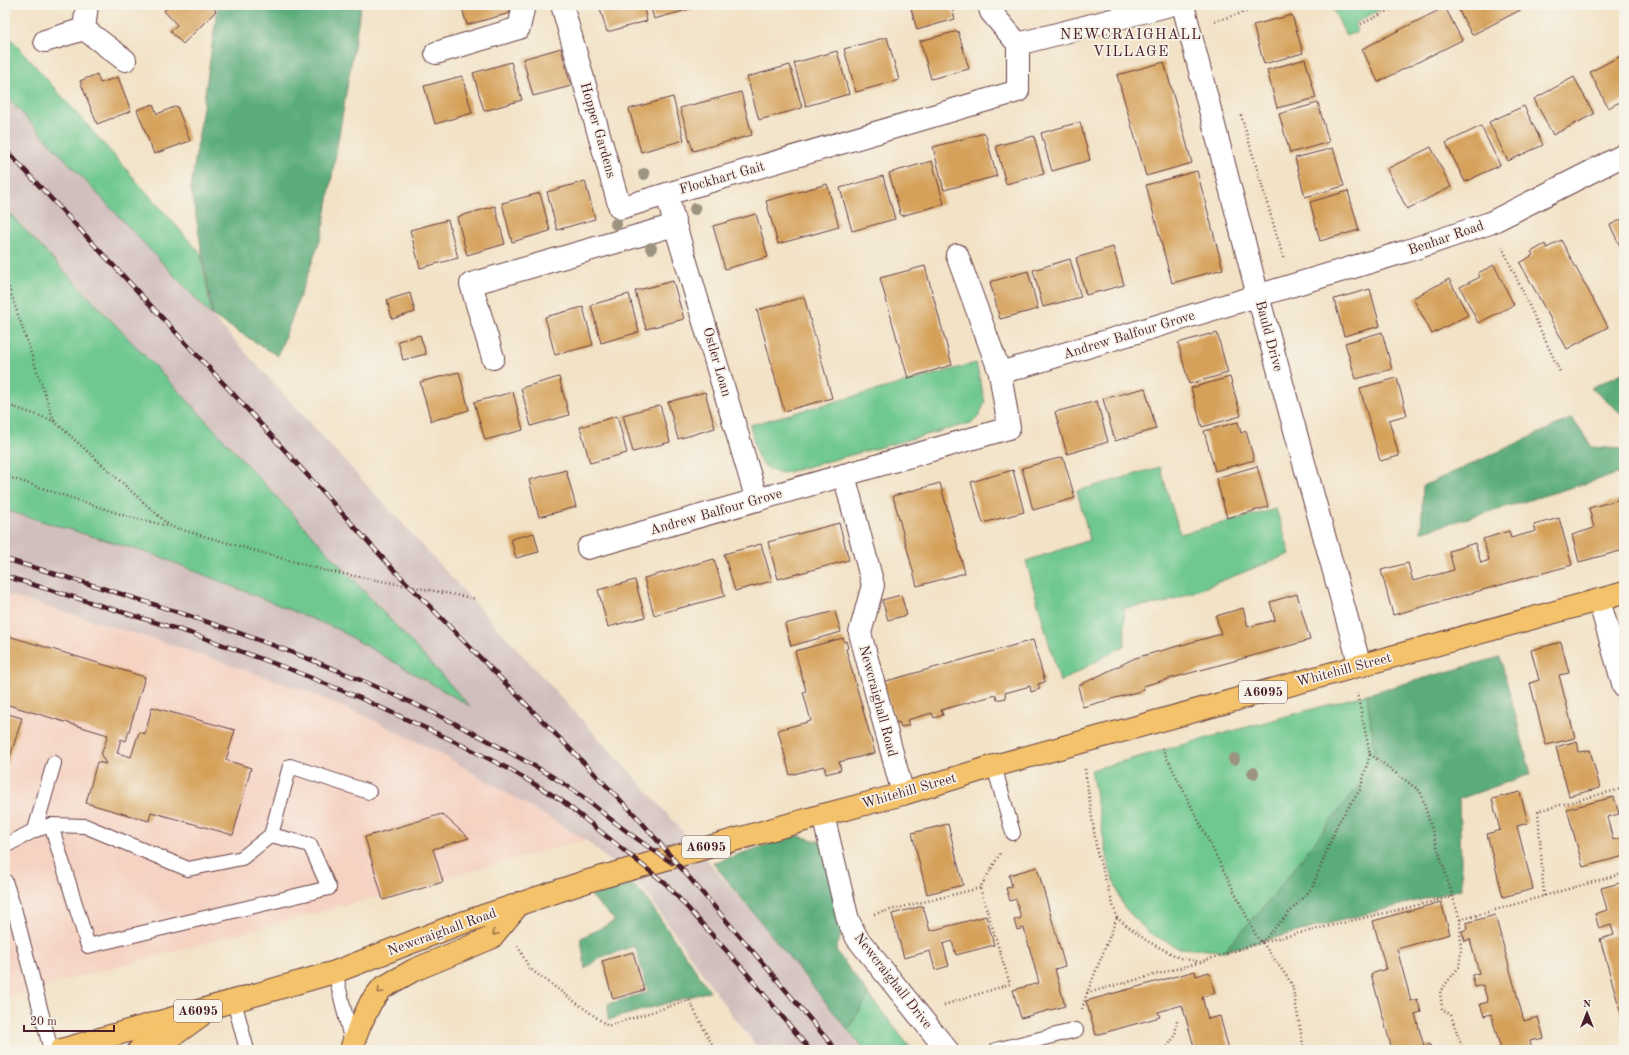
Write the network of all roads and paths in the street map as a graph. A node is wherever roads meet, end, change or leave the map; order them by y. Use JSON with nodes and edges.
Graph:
{"nodes":[{"id":1,"x":87,"y":5,"type":"edge"},
{"id":2,"x":524,"y":5,"type":"edge"},
{"id":3,"x":562,"y":5,"type":"edge"},
{"id":4,"x":989,"y":5,"type":"edge"},
{"id":5,"x":1170,"y":5,"type":"edge"},
{"id":6,"x":1182,"y":5,"type":"edge"},
{"id":7,"x":1268,"y":5,"type":"edge"},
{"id":8,"x":1400,"y":5,"type":"edge"},
{"id":9,"x":1212,"y":16,"type":"dead end"},
{"id":10,"x":1214,"y":21,"type":"junction"},
{"id":11,"x":1362,"y":24,"type":"dead end"},
{"id":12,"x":84,"y":29,"type":"junction"},
{"id":13,"x":1216,"y":29,"type":"dead end"},
{"id":14,"x":45,"y":41,"type":"dead end"},
{"id":15,"x":1018,"y":44,"type":"junction"},
{"id":16,"x":436,"y":53,"type":"dead end"},
{"id":17,"x":125,"y":60,"type":"dead end"},
{"id":18,"x":1240,"y":112,"type":"dead end"},
{"id":19,"x":1624,"y":154,"type":"edge"},
{"id":20,"x":667,"y":194,"type":"junction"},
{"id":21,"x":1490,"y":223,"type":"junction"},
{"id":22,"x":675,"y":225,"type":"junction"},
{"id":23,"x":957,"y":255,"type":"dead end"},
{"id":24,"x":5,"y":276,"type":"edge"},
{"id":25,"x":1292,"y":285,"type":"junction"},
{"id":26,"x":1258,"y":296,"type":"junction"},
{"id":27,"x":493,"y":358,"type":"dead end"},
{"id":28,"x":1560,"y":372,"type":"dead end"},
{"id":29,"x":1000,"y":373,"type":"junction"},
{"id":30,"x":5,"y":404,"type":"edge"},
{"id":31,"x":54,"y":422,"type":"junction"},
{"id":32,"x":1624,"y":429,"type":"edge"},
{"id":33,"x":1620,"y":430,"type":"dead end"},
{"id":34,"x":5,"y":476,"type":"edge"},
{"id":35,"x":844,"y":476,"type":"junction"},
{"id":36,"x":757,"y":500,"type":"junction"},
{"id":37,"x":172,"y":527,"type":"junction"},
{"id":38,"x":588,"y":548,"type":"dead end"},
{"id":39,"x":1624,"y":593,"type":"edge"},
{"id":40,"x":478,"y":599,"type":"dead end"},
{"id":41,"x":1599,"y":600,"type":"junction"},
{"id":42,"x":1355,"y":667,"type":"junction"},
{"id":43,"x":1624,"y":687,"type":"edge"},
{"id":44,"x":1094,"y":739,"type":"junction"},
{"id":45,"x":1161,"y":745,"type":"dead end"},
{"id":46,"x":1370,"y":754,"type":"junction"},
{"id":47,"x":54,"y":763,"type":"dead end"},
{"id":48,"x":994,"y":766,"type":"junction"},
{"id":49,"x":1624,"y":788,"type":"edge"},
{"id":50,"x":369,"y":792,"type":"dead end"},
{"id":51,"x":903,"y":794,"type":"junction"},
{"id":52,"x":823,"y":815,"type":"junction"},
{"id":53,"x":51,"y":825,"type":"junction"},
{"id":54,"x":35,"y":830,"type":"junction"},
{"id":55,"x":1013,"y":833,"type":"joint"},
{"id":56,"x":271,"y":835,"type":"junction"},
{"id":57,"x":5,"y":846,"type":"edge"},
{"id":58,"x":1624,"y":873,"type":"edge"},
{"id":59,"x":5,"y":881,"type":"edge"},
{"id":60,"x":980,"y":888,"type":"junction"},
{"id":61,"x":1544,"y":896,"type":"junction"},
{"id":62,"x":1452,"y":897,"type":"junction"},
{"id":63,"x":520,"y":903,"type":"junction"},
{"id":64,"x":1117,"y":918,"type":"junction"},
{"id":65,"x":848,"y":920,"type":"junction"},
{"id":66,"x":1460,"y":920,"type":"junction"},
{"id":67,"x":505,"y":921,"type":"junction"},
{"id":68,"x":1262,"y":942,"type":"junction"},
{"id":69,"x":1200,"y":962,"type":"junction"},
{"id":70,"x":335,"y":972,"type":"junction"},
{"id":71,"x":1087,"y":993,"type":"junction"},
{"id":72,"x":234,"y":1001,"type":"junction"},
{"id":73,"x":212,"y":1007,"type":"junction"},
{"id":74,"x":916,"y":1014,"type":"junction"},
{"id":75,"x":1177,"y":1020,"type":"dead end"},
{"id":76,"x":1076,"y":1030,"type":"joint"},
{"id":77,"x":353,"y":1048,"type":"edge"},
{"id":78,"x":51,"y":1050,"type":"edge"},
{"id":79,"x":61,"y":1050,"type":"edge"},
{"id":80,"x":139,"y":1050,"type":"edge"},
{"id":81,"x":247,"y":1050,"type":"edge"},
{"id":82,"x":715,"y":1050,"type":"edge"},
{"id":83,"x":947,"y":1050,"type":"edge"},
{"id":84,"x":996,"y":1050,"type":"edge"},
{"id":85,"x":1165,"y":1050,"type":"edge"},
{"id":86,"x":1304,"y":1050,"type":"edge"},
{"id":87,"x":1463,"y":1050,"type":"edge"}],
"edges":[{"from":1,"to":12,"type":"street"},
{"from":2,"to":16,"type":"street"},
{"from":3,"to":20,"type":"street","name":"Hopper Gardens"},
{"from":4,"to":15,"type":"street"},
{"from":5,"to":15,"type":"street"},
{"from":6,"to":26,"type":"street","name":"Bauld Drive"},
{"from":7,"to":10,"type":"path"},
{"from":8,"to":11,"type":"path"},
{"from":9,"to":10,"type":"path"},
{"from":10,"to":13,"type":"path"},
{"from":12,"to":14,"type":"street"},
{"from":12,"to":17,"type":"street"},
{"from":15,"to":20,"type":"street","name":"Flockhart Gait"},
{"from":18,"to":25,"type":"path"},
{"from":19,"to":21,"type":"street","name":"Benhar Road"},
{"from":20,"to":22,"type":"street","name":"Flockhart Gait"},
{"from":21,"to":25,"type":"street","name":"Benhar Road"},
{"from":21,"to":28,"type":"path"},
{"from":22,"to":27,"type":"street"},
{"from":22,"to":36,"type":"street","name":"Ostler Loan"},
{"from":23,"to":29,"type":"street","name":"Andrew Balfour Grove"},
{"from":24,"to":31,"type":"path"},
{"from":25,"to":26,"type":"street","name":"Benhar Road"},
{"from":26,"to":29,"type":"street","name":"Andrew Balfour Grove"},
{"from":26,"to":42,"type":"street","name":"Bauld Drive"},
{"from":29,"to":35,"type":"street","name":"Andrew Balfour Grove"},
{"from":30,"to":31,"type":"path"},
{"from":31,"to":37,"type":"path"},
{"from":32,"to":33,"type":"path"},
{"from":34,"to":37,"type":"path"},
{"from":35,"to":36,"type":"street","name":"Andrew Balfour Grove"},
{"from":35,"to":51,"type":"street","name":"Newcraighall Road"},
{"from":36,"to":38,"type":"street","name":"Andrew Balfour Grove"},
{"from":37,"to":40,"type":"path"},
{"from":39,"to":41,"type":"main road","name":"Whitehill Street","number":"A6095"},
{"from":41,"to":42,"type":"main road","name":"Whitehill Street","number":"A6095"},
{"from":41,"to":43,"type":"street"},
{"from":42,"to":44,"type":"main road","name":"Whitehill Street","number":"A6095"},
{"from":42,"to":46,"type":"path"},
{"from":44,"to":48,"type":"main road","name":"Whitehill Street","number":"A6095"},
{"from":44,"to":64,"type":"path"},
{"from":45,"to":68,"type":"path"},
{"from":46,"to":62,"type":"path"},
{"from":46,"to":68,"type":"path"},
{"from":47,"to":54,"type":"lane"},
{"from":48,"to":51,"type":"main road","name":"Whitehill Street","number":"A6095"},
{"from":48,"to":55,"type":"lane"},
{"from":49,"to":61,"type":"path"},
{"from":50,"to":56,"type":"lane"},
{"from":51,"to":52,"type":"main road","name":"Whitehill Street","number":"A6095"},
{"from":52,"to":63,"type":"main road","name":"Newcraighall Road","number":"A6095"},
{"from":52,"to":65,"type":"street","name":"Newcraighall Drive"},
{"from":53,"to":54,"type":"lane"},
{"from":53,"to":56,"type":"lane"},
{"from":53,"to":56,"type":"lane"},
{"from":54,"to":57,"type":"lane"},
{"from":55,"to":60,"type":"path"},
{"from":58,"to":61,"type":"path"},
{"from":59,"to":78,"type":"lane"},
{"from":60,"to":65,"type":"path"},
{"from":60,"to":74,"type":"path"},
{"from":61,"to":66,"type":"path"},
{"from":62,"to":66,"type":"path"},
{"from":62,"to":68,"type":"path"},
{"from":63,"to":67,"type":"main road"},
{"from":63,"to":70,"type":"main road","name":"Newcraighall Road","number":"A6095"},
{"from":64,"to":69,"type":"path"},
{"from":64,"to":71,"type":"path"},
{"from":65,"to":74,"type":"street","name":"Newcraighall Drive"},
{"from":66,"to":87,"type":"path"},
{"from":67,"to":77,"type":"main road","one_way":true},
{"from":67,"to":82,"type":"path"},
{"from":68,"to":69,"type":"path"},
{"from":68,"to":86,"type":"path"},
{"from":69,"to":71,"type":"path"},
{"from":70,"to":72,"type":"main road","name":"Newcraighall Road","number":"A6095"},
{"from":70,"to":77,"type":"lane"},
{"from":71,"to":76,"type":"path"},
{"from":72,"to":73,"type":"main road","name":"Newcraighall Road","number":"A6095"},
{"from":72,"to":81,"type":"lane"},
{"from":73,"to":79,"type":"main road","name":"Newcraighall Road","number":"A6095"},
{"from":73,"to":80,"type":"main road"},
{"from":74,"to":83,"type":"street","name":"Newcraighall Drive"},
{"from":75,"to":85,"type":"path"},
{"from":76,"to":84,"type":"lane"}]}
